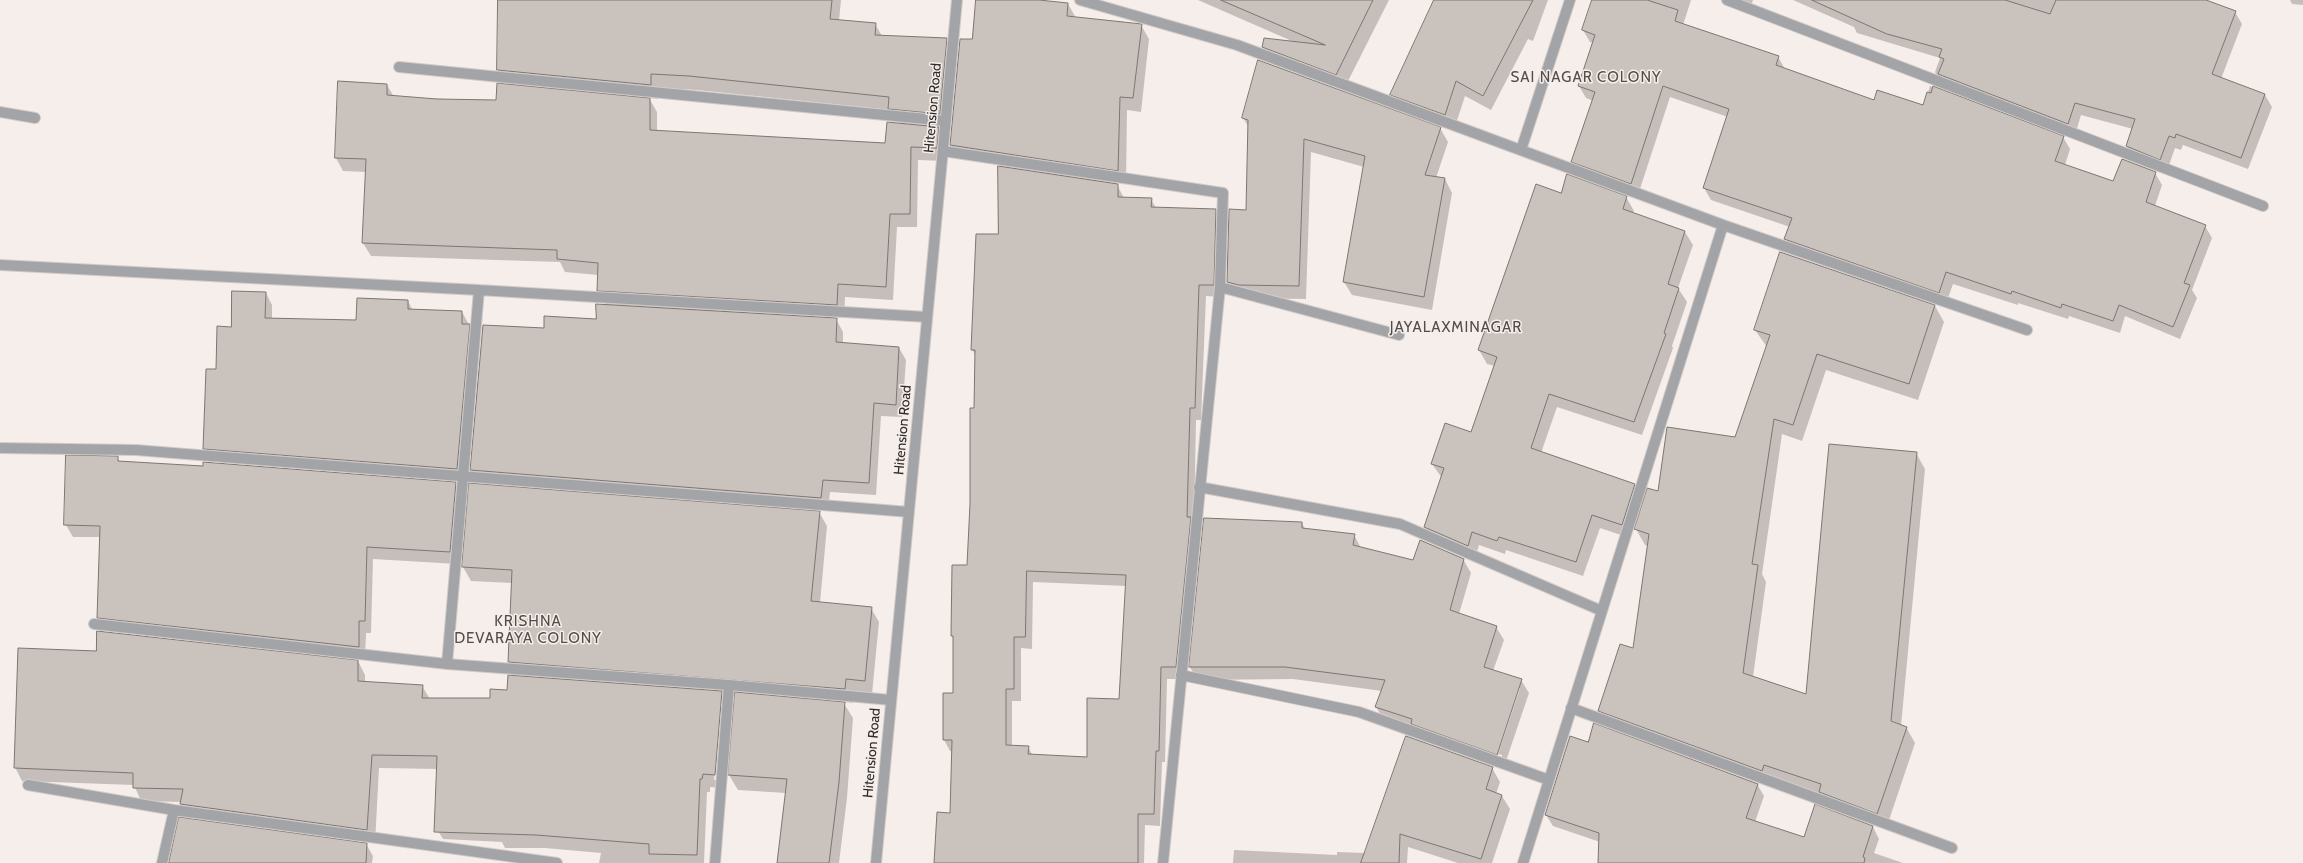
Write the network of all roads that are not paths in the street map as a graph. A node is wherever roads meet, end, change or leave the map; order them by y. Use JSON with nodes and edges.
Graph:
{"nodes":[{"id":1,"x":957,"y":0,"type":"edge"},
{"id":2,"x":1080,"y":0,"type":"edge"},
{"id":3,"x":1570,"y":0,"type":"edge"},
{"id":4,"x":1727,"y":0,"type":"edge"},
{"id":5,"x":399,"y":67,"type":"dead end"},
{"id":6,"x":0,"y":112,"type":"edge"},
{"id":7,"x":35,"y":118,"type":"dead end"},
{"id":8,"x":946,"y":121,"type":"junction"},
{"id":9,"x":1521,"y":150,"type":"junction"},
{"id":10,"x":943,"y":151,"type":"junction"},
{"id":11,"x":2263,"y":206,"type":"dead end"},
{"id":12,"x":1724,"y":225,"type":"junction"},
{"id":13,"x":0,"y":265,"type":"edge"},
{"id":14,"x":1220,"y":287,"type":"junction"},
{"id":15,"x":479,"y":290,"type":"junction"},
{"id":16,"x":927,"y":317,"type":"junction"},
{"id":17,"x":2027,"y":330,"type":"dead end"},
{"id":18,"x":1399,"y":336,"type":"dead end"},
{"id":19,"x":0,"y":448,"type":"edge"},
{"id":20,"x":463,"y":475,"type":"junction"},
{"id":21,"x":1200,"y":487,"type":"junction"},
{"id":22,"x":909,"y":512,"type":"junction"},
{"id":23,"x":1602,"y":611,"type":"junction"},
{"id":24,"x":94,"y":624,"type":"dead end"},
{"id":25,"x":447,"y":664,"type":"junction"},
{"id":26,"x":1181,"y":675,"type":"junction"},
{"id":27,"x":729,"y":685,"type":"junction"},
{"id":28,"x":891,"y":700,"type":"junction"},
{"id":29,"x":1571,"y":708,"type":"junction"},
{"id":30,"x":1549,"y":780,"type":"junction"},
{"id":31,"x":28,"y":785,"type":"dead end"},
{"id":32,"x":174,"y":810,"type":"junction"},
{"id":33,"x":1952,"y":848,"type":"dead end"},
{"id":34,"x":162,"y":863,"type":"edge"},
{"id":35,"x":557,"y":863,"type":"edge"},
{"id":36,"x":715,"y":863,"type":"edge"},
{"id":37,"x":876,"y":863,"type":"edge"},
{"id":38,"x":1163,"y":863,"type":"edge"},
{"id":39,"x":1523,"y":863,"type":"edge"}],
"edges":[{"from":1,"to":8,"type":"street","name":"Hitension Road"},
{"from":2,"to":9,"type":"street"},
{"from":3,"to":9,"type":"street"},
{"from":4,"to":11,"type":"street"},
{"from":5,"to":8,"type":"street"},
{"from":6,"to":7,"type":"street"},
{"from":8,"to":10,"type":"street","name":"Hitension Road"},
{"from":9,"to":12,"type":"street"},
{"from":10,"to":14,"type":"street"},
{"from":10,"to":16,"type":"street","name":"Hitension Road"},
{"from":12,"to":17,"type":"street"},
{"from":12,"to":23,"type":"street"},
{"from":13,"to":15,"type":"street"},
{"from":14,"to":18,"type":"street"},
{"from":14,"to":21,"type":"street"},
{"from":15,"to":16,"type":"street"},
{"from":15,"to":20,"type":"street"},
{"from":16,"to":22,"type":"street","name":"Hitension Road"},
{"from":19,"to":20,"type":"street"},
{"from":20,"to":22,"type":"street"},
{"from":20,"to":25,"type":"street"},
{"from":21,"to":23,"type":"street"},
{"from":21,"to":26,"type":"street"},
{"from":22,"to":28,"type":"street","name":"Hitension Road"},
{"from":23,"to":29,"type":"street"},
{"from":24,"to":25,"type":"street"},
{"from":25,"to":27,"type":"street"},
{"from":26,"to":30,"type":"street"},
{"from":26,"to":38,"type":"street"},
{"from":27,"to":28,"type":"street"},
{"from":27,"to":36,"type":"street"},
{"from":28,"to":37,"type":"street","name":"Hitension Road"},
{"from":29,"to":30,"type":"street"},
{"from":29,"to":33,"type":"street"},
{"from":30,"to":39,"type":"street"},
{"from":31,"to":32,"type":"street"},
{"from":32,"to":34,"type":"street"},
{"from":32,"to":35,"type":"street"}]}
